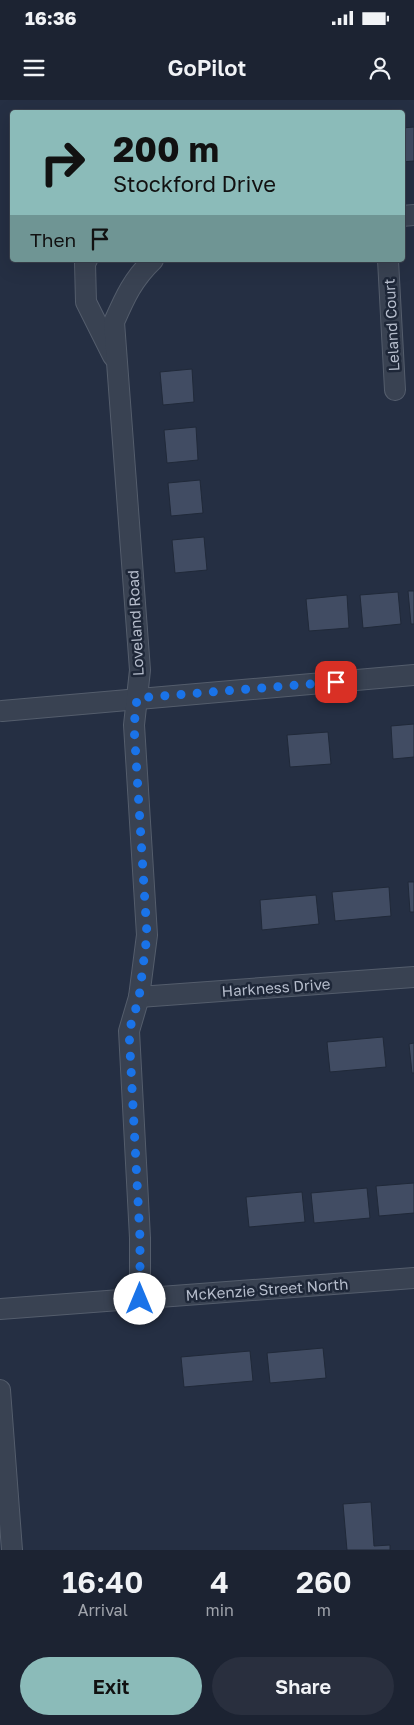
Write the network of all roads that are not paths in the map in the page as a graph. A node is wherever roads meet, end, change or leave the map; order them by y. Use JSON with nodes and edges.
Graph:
{"nodes":[{"id":1,"x":86,"y":262,"type":"edge"},
{"id":2,"x":151,"y":262,"type":"edge"},
{"id":3,"x":388,"y":262,"type":"edge"},
{"id":4,"x":116,"y":364,"type":"junction"},
{"id":5,"x":395,"y":390,"type":"dead end"},
{"id":6,"x":414,"y":675,"type":"edge"},
{"id":7,"x":137,"y":698,"type":"junction"},
{"id":8,"x":2,"y":711,"type":"dead end"},
{"id":9,"x":414,"y":976,"type":"edge"},
{"id":10,"x":139,"y":998,"type":"junction"},
{"id":11,"x":414,"y":1278,"type":"edge"},
{"id":12,"x":140,"y":1299,"type":"junction"},
{"id":13,"x":0,"y":1309,"type":"edge"},
{"id":14,"x":0,"y":1390,"type":"edge"},
{"id":15,"x":12,"y":1550,"type":"edge"}],
"edges":[{"from":1,"to":4,"type":"street"},
{"from":2,"to":4,"type":"street","name":"Loveland Road"},
{"from":3,"to":5,"type":"street","name":"Leland Court"},
{"from":4,"to":7,"type":"street","name":"Loveland Road"},
{"from":6,"to":7,"type":"street"},
{"from":7,"to":8,"type":"street"},
{"from":7,"to":10,"type":"street","name":"Loveland Road"},
{"from":9,"to":10,"type":"street","name":"Harkness Drive"},
{"from":10,"to":12,"type":"street","name":"Loveland Road"},
{"from":11,"to":12,"type":"street","name":"McKenzie Street North"},
{"from":12,"to":13,"type":"street","name":"McKenzie Street North"},
{"from":14,"to":15,"type":"street"}]}
